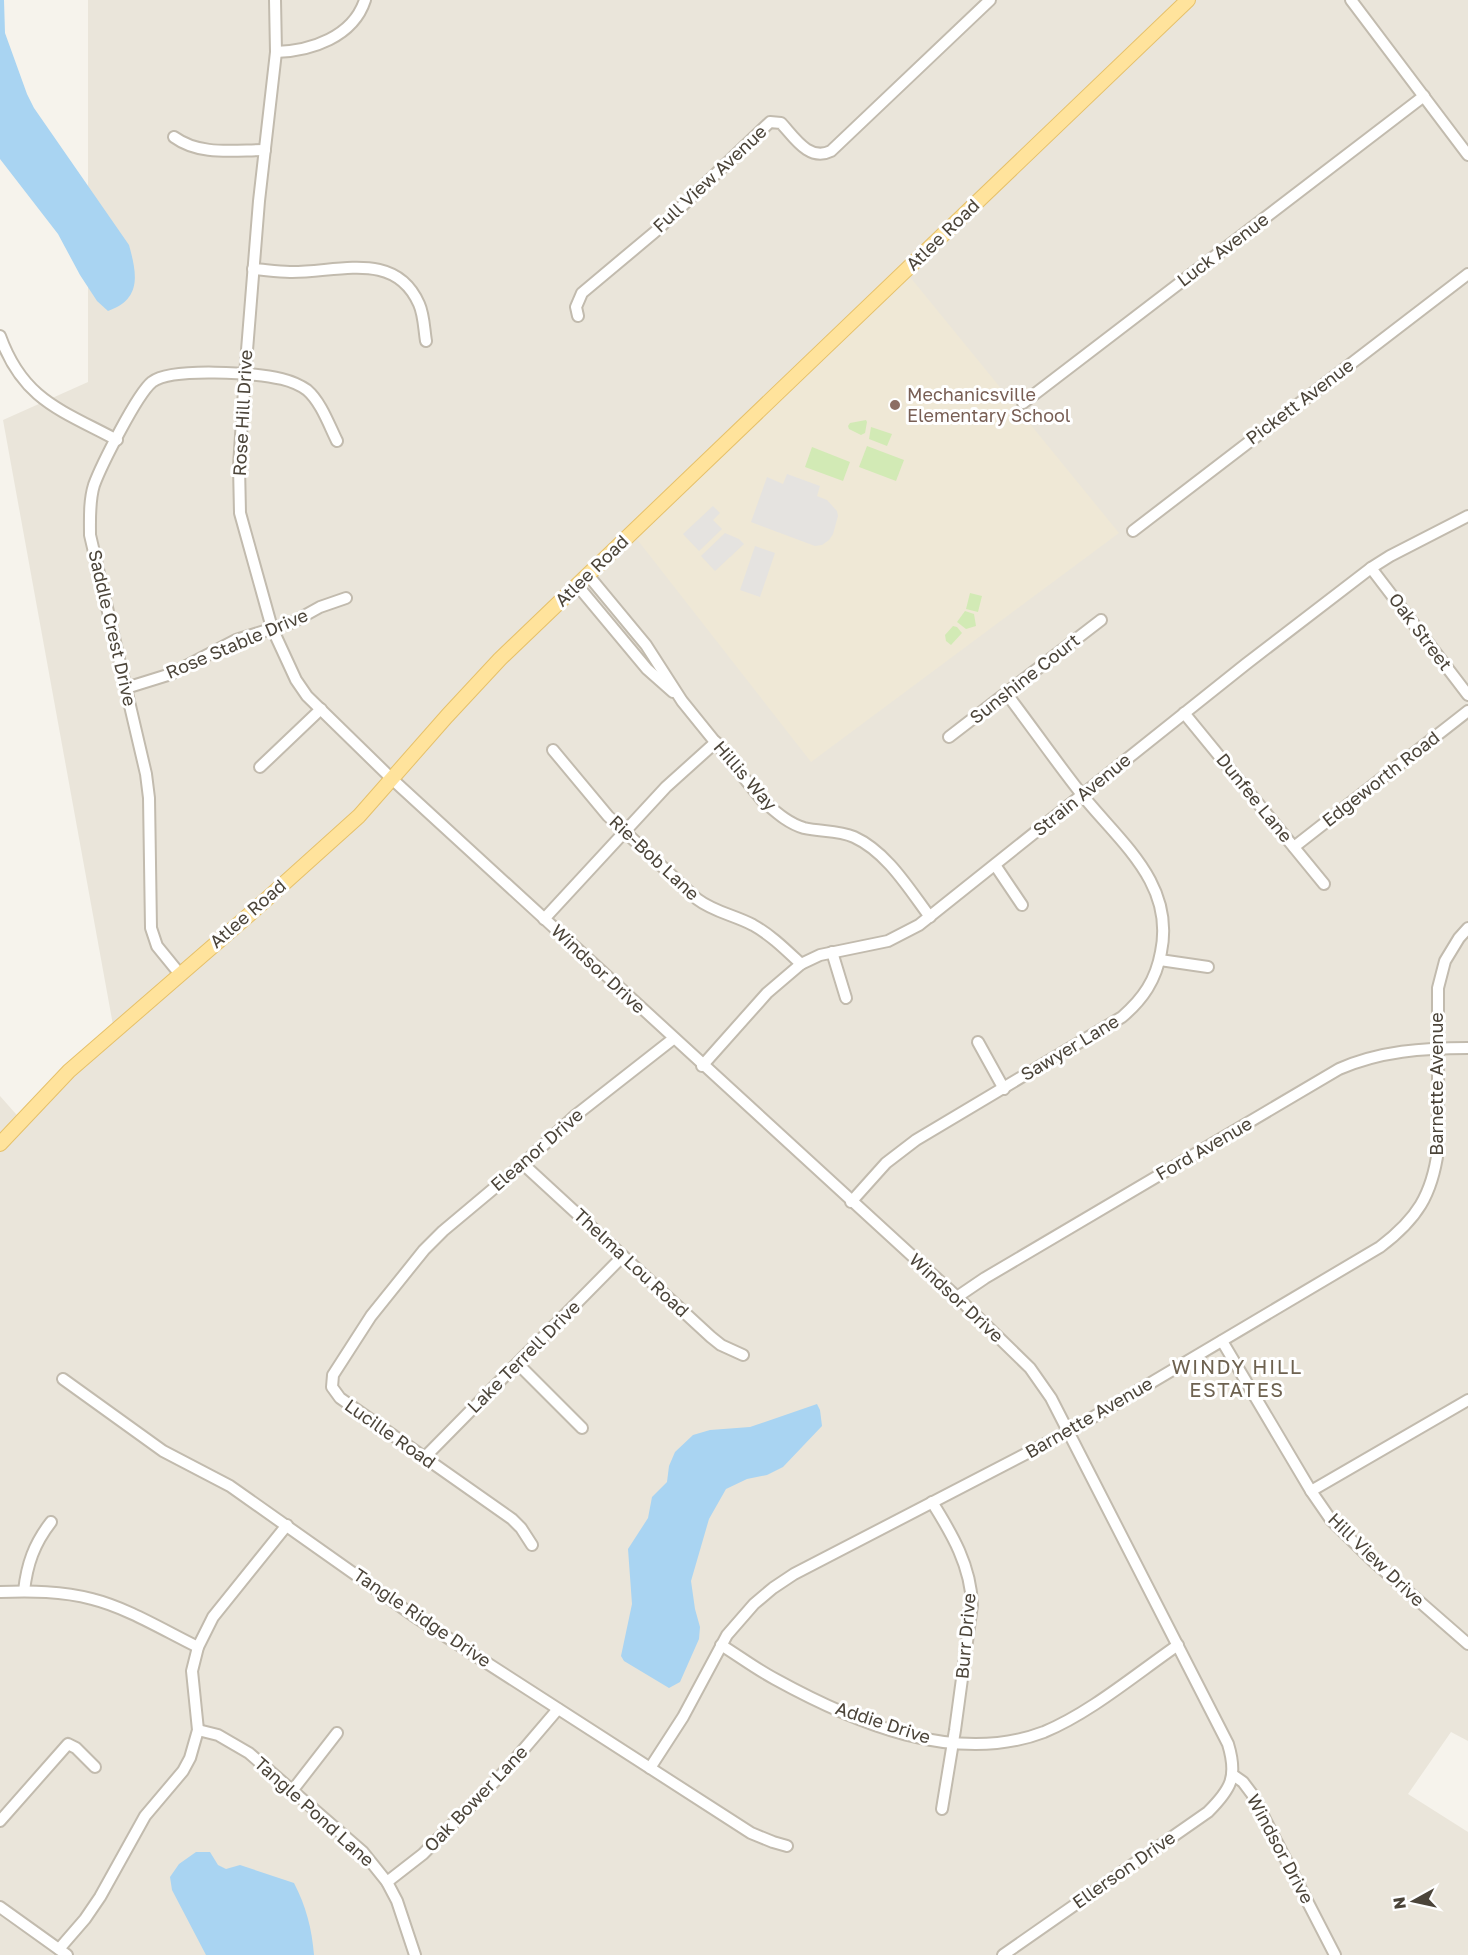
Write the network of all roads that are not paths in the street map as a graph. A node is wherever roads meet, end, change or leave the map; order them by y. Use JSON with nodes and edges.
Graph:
{"nodes":[{"id":1,"x":275,"y":0,"type":"edge"},
{"id":2,"x":365,"y":0,"type":"edge"},
{"id":3,"x":990,"y":0,"type":"edge"},
{"id":4,"x":1188,"y":0,"type":"edge"},
{"id":5,"x":1351,"y":0,"type":"edge"},
{"id":6,"x":276,"y":52,"type":"junction"},
{"id":7,"x":1424,"y":96,"type":"junction"},
{"id":8,"x":174,"y":137,"type":"dead end"},
{"id":9,"x":265,"y":150,"type":"junction"},
{"id":10,"x":1468,"y":155,"type":"edge"},
{"id":11,"x":253,"y":269,"type":"junction"},
{"id":12,"x":1468,"y":274,"type":"edge"},
{"id":13,"x":578,"y":316,"type":"dead end"},
{"id":14,"x":0,"y":336,"type":"edge"},
{"id":15,"x":426,"y":341,"type":"dead end"},
{"id":16,"x":245,"y":375,"type":"junction"},
{"id":17,"x":1023,"y":403,"type":"dead end"},
{"id":18,"x":117,"y":440,"type":"junction"},
{"id":19,"x":337,"y":441,"type":"dead end"},
{"id":20,"x":1468,"y":516,"type":"edge"},
{"id":21,"x":1133,"y":531,"type":"dead end"},
{"id":22,"x":1371,"y":568,"type":"junction"},
{"id":23,"x":588,"y":575,"type":"junction"},
{"id":24,"x":577,"y":585,"type":"junction"},
{"id":25,"x":346,"y":598,"type":"dead end"},
{"id":26,"x":1101,"y":620,"type":"dead end"},
{"id":27,"x":272,"y":628,"type":"junction"},
{"id":28,"x":126,"y":688,"type":"junction"},
{"id":29,"x":1006,"y":693,"type":"junction"},
{"id":30,"x":1468,"y":695,"type":"edge"},
{"id":31,"x":682,"y":700,"type":"junction"},
{"id":32,"x":321,"y":710,"type":"junction"},
{"id":33,"x":1468,"y":711,"type":"edge"},
{"id":34,"x":1184,"y":713,"type":"junction"},
{"id":35,"x":949,"y":737,"type":"dead end"},
{"id":36,"x":716,"y":742,"type":"junction"},
{"id":37,"x":553,"y":750,"type":"dead end"},
{"id":38,"x":260,"y":767,"type":"dead end"},
{"id":39,"x":392,"y":779,"type":"junction"},
{"id":40,"x":1082,"y":795,"type":"junction"},
{"id":41,"x":624,"y":832,"type":"junction"},
{"id":42,"x":1294,"y":847,"type":"junction"},
{"id":43,"x":995,"y":865,"type":"junction"},
{"id":44,"x":1323,"y":884,"type":"dead end"},
{"id":45,"x":1022,"y":905,"type":"dead end"},
{"id":46,"x":930,"y":917,"type":"junction"},
{"id":47,"x":543,"y":919,"type":"junction"},
{"id":48,"x":1468,"y":928,"type":"edge"},
{"id":49,"x":832,"y":952,"type":"junction"},
{"id":50,"x":1160,"y":960,"type":"junction"},
{"id":51,"x":801,"y":964,"type":"junction"},
{"id":52,"x":1208,"y":967,"type":"dead end"},
{"id":53,"x":179,"y":974,"type":"junction"},
{"id":54,"x":846,"y":998,"type":"dead end"},
{"id":55,"x":673,"y":1039,"type":"junction"},
{"id":56,"x":978,"y":1042,"type":"dead end"},
{"id":57,"x":1468,"y":1048,"type":"edge"},
{"id":58,"x":1438,"y":1049,"type":"junction"},
{"id":59,"x":702,"y":1066,"type":"junction"},
{"id":60,"x":1004,"y":1089,"type":"junction"},
{"id":61,"x":0,"y":1144,"type":"edge"},
{"id":62,"x":524,"y":1164,"type":"junction"},
{"id":63,"x":851,"y":1202,"type":"junction"},
{"id":64,"x":623,"y":1256,"type":"junction"},
{"id":65,"x":408,"y":1269,"type":"joint"},
{"id":66,"x":957,"y":1298,"type":"junction"},
{"id":67,"x":1221,"y":1341,"type":"junction"},
{"id":68,"x":743,"y":1354,"type":"dead end"},
{"id":69,"x":518,"y":1364,"type":"junction"},
{"id":70,"x":63,"y":1379,"type":"dead end"},
{"id":71,"x":1467,"y":1403,"type":"edge"},
{"id":72,"x":582,"y":1428,"type":"dead end"},
{"id":73,"x":1068,"y":1432,"type":"junction"},
{"id":74,"x":424,"y":1458,"type":"junction"},
{"id":75,"x":1311,"y":1491,"type":"junction"},
{"id":76,"x":932,"y":1502,"type":"junction"},
{"id":77,"x":51,"y":1522,"type":"dead end"},
{"id":78,"x":287,"y":1526,"type":"junction"},
{"id":79,"x":532,"y":1545,"type":"dead end"},
{"id":80,"x":24,"y":1591,"type":"junction"},
{"id":81,"x":0,"y":1592,"type":"edge"},
{"id":82,"x":1468,"y":1644,"type":"edge"},
{"id":83,"x":721,"y":1645,"type":"junction"},
{"id":84,"x":1178,"y":1646,"type":"junction"},
{"id":85,"x":198,"y":1647,"type":"junction"},
{"id":86,"x":558,"y":1709,"type":"junction"},
{"id":87,"x":198,"y":1730,"type":"junction"},
{"id":88,"x":337,"y":1733,"type":"dead end"},
{"id":89,"x":953,"y":1743,"type":"junction"},
{"id":90,"x":95,"y":1767,"type":"dead end"},
{"id":91,"x":650,"y":1768,"type":"junction"},
{"id":92,"x":1233,"y":1775,"type":"junction"},
{"id":93,"x":292,"y":1791,"type":"junction"},
{"id":94,"x":942,"y":1809,"type":"dead end"},
{"id":95,"x":0,"y":1821,"type":"edge"},
{"id":96,"x":787,"y":1846,"type":"dead end"},
{"id":97,"x":387,"y":1882,"type":"junction"},
{"id":98,"x":0,"y":1906,"type":"edge"},
{"id":99,"x":63,"y":1952,"type":"edge"},
{"id":100,"x":415,"y":1955,"type":"edge"},
{"id":101,"x":1003,"y":1955,"type":"edge"},
{"id":102,"x":1335,"y":1955,"type":"edge"}],
"edges":[{"from":1,"to":6,"type":"street","name":"Rose Hill Drive"},
{"from":2,"to":6,"type":"street"},
{"from":3,"to":13,"type":"street","name":"Full View Avenue"},
{"from":4,"to":23,"type":"main road","name":"Atlee Road"},
{"from":5,"to":7,"type":"street"},
{"from":6,"to":9,"type":"street","name":"Rose Hill Drive"},
{"from":7,"to":10,"type":"street"},
{"from":7,"to":17,"type":"street","name":"Luck Avenue"},
{"from":8,"to":9,"type":"street"},
{"from":9,"to":11,"type":"street","name":"Rose Hill Drive"},
{"from":11,"to":15,"type":"street"},
{"from":11,"to":16,"type":"street","name":"Rose Hill Drive"},
{"from":12,"to":21,"type":"street","name":"Pickett Avenue"},
{"from":14,"to":18,"type":"street"},
{"from":16,"to":18,"type":"street","name":"Saddle Crest Drive"},
{"from":16,"to":19,"type":"street","name":"Saddle Crest Drive"},
{"from":16,"to":27,"type":"street","name":"Rose Hill Drive"},
{"from":18,"to":28,"type":"street","name":"Saddle Crest Drive"},
{"from":20,"to":22,"type":"street","name":"Strain Avenue"},
{"from":22,"to":30,"type":"street","name":"Oak Street"},
{"from":22,"to":34,"type":"street","name":"Strain Avenue"},
{"from":23,"to":24,"type":"main road","name":"Atlee Road"},
{"from":23,"to":31,"type":"street","name":"Hillis Way"},
{"from":24,"to":31,"type":"street","name":"Hillis Way"},
{"from":24,"to":39,"type":"main road","name":"Atlee Road"},
{"from":25,"to":27,"type":"street","name":"Rose Stable Drive"},
{"from":26,"to":29,"type":"street","name":"Sunshine Court"},
{"from":27,"to":28,"type":"street","name":"Rose Stable Drive"},
{"from":27,"to":32,"type":"street","name":"Rose Hill Drive"},
{"from":28,"to":53,"type":"street","name":"Saddle Crest Drive"},
{"from":29,"to":35,"type":"street","name":"Sunshine Court"},
{"from":29,"to":40,"type":"street","name":"Sawyer Lane"},
{"from":31,"to":36,"type":"street","name":"Hillis Way"},
{"from":32,"to":38,"type":"street"},
{"from":32,"to":39,"type":"street","name":"Rose Hill Drive"},
{"from":33,"to":42,"type":"street","name":"Edgeworth Road"},
{"from":34,"to":40,"type":"street","name":"Strain Avenue"},
{"from":34,"to":42,"type":"street","name":"Dunfee Lane"},
{"from":36,"to":41,"type":"street"},
{"from":36,"to":46,"type":"street","name":"Hillis Way"},
{"from":37,"to":41,"type":"street","name":"Rie-Bob Lane"},
{"from":39,"to":47,"type":"street","name":"Windsor Drive"},
{"from":39,"to":53,"type":"main road","name":"Atlee Road"},
{"from":40,"to":43,"type":"street","name":"Strain Avenue"},
{"from":40,"to":50,"type":"street","name":"Sawyer Lane"},
{"from":41,"to":47,"type":"street"},
{"from":41,"to":51,"type":"street","name":"Rie-Bob Lane"},
{"from":42,"to":44,"type":"street","name":"Dunfee Lane"},
{"from":43,"to":45,"type":"street"},
{"from":43,"to":46,"type":"street","name":"Strain Avenue"},
{"from":46,"to":49,"type":"street","name":"Strain Avenue"},
{"from":47,"to":55,"type":"street","name":"Windsor Drive"},
{"from":48,"to":58,"type":"street","name":"Barnette Avenue"},
{"from":49,"to":51,"type":"street","name":"Strain Avenue"},
{"from":49,"to":54,"type":"street"},
{"from":50,"to":52,"type":"street"},
{"from":50,"to":60,"type":"street","name":"Sawyer Lane"},
{"from":51,"to":59,"type":"street","name":"Strain Avenue"},
{"from":53,"to":61,"type":"main road","name":"Atlee Road"},
{"from":55,"to":59,"type":"street","name":"Windsor Drive"},
{"from":55,"to":62,"type":"street","name":"Eleanor Drive"},
{"from":56,"to":60,"type":"street"},
{"from":57,"to":58,"type":"street","name":"Ford Avenue"},
{"from":58,"to":66,"type":"street","name":"Ford Avenue"},
{"from":58,"to":67,"type":"street","name":"Barnette Avenue"},
{"from":59,"to":63,"type":"street","name":"Windsor Drive"},
{"from":60,"to":63,"type":"street","name":"Sawyer Lane"},
{"from":62,"to":64,"type":"street","name":"Thelma Lou Road"},
{"from":62,"to":65,"type":"street","name":"Eleanor Drive"},
{"from":63,"to":66,"type":"street","name":"Windsor Drive"},
{"from":64,"to":68,"type":"street","name":"Thelma Lou Road"},
{"from":64,"to":69,"type":"street","name":"Lake Terrell Drive"},
{"from":65,"to":74,"type":"street","name":"Lucille Road"},
{"from":66,"to":73,"type":"street","name":"Windsor Drive"},
{"from":67,"to":73,"type":"street","name":"Barnette Avenue"},
{"from":67,"to":75,"type":"street","name":"Hill View Drive"},
{"from":69,"to":72,"type":"street"},
{"from":69,"to":74,"type":"street","name":"Lake Terrell Drive"},
{"from":70,"to":78,"type":"street","name":"Tangle Ridge Drive"},
{"from":71,"to":75,"type":"street"},
{"from":73,"to":76,"type":"street","name":"Barnette Avenue"},
{"from":73,"to":84,"type":"street","name":"Windsor Drive"},
{"from":74,"to":79,"type":"street","name":"Lucille Road"},
{"from":75,"to":82,"type":"street","name":"Hill View Drive"},
{"from":76,"to":83,"type":"street","name":"Barnette Avenue"},
{"from":76,"to":89,"type":"street","name":"Burr Drive"},
{"from":77,"to":80,"type":"street"},
{"from":78,"to":85,"type":"street"},
{"from":78,"to":86,"type":"street","name":"Tangle Ridge Drive"},
{"from":80,"to":81,"type":"street"},
{"from":80,"to":85,"type":"street"},
{"from":83,"to":89,"type":"street","name":"Addie Drive"},
{"from":83,"to":91,"type":"street","name":"Barnette Avenue"},
{"from":84,"to":89,"type":"street","name":"Addie Drive"},
{"from":84,"to":92,"type":"street","name":"Windsor Drive"},
{"from":85,"to":87,"type":"street"},
{"from":86,"to":91,"type":"street","name":"Tangle Ridge Drive"},
{"from":86,"to":97,"type":"street","name":"Oak Bower Lane"},
{"from":87,"to":93,"type":"street","name":"Tangle Pond Lane"},
{"from":87,"to":99,"type":"street"},
{"from":88,"to":93,"type":"street"},
{"from":89,"to":94,"type":"street","name":"Burr Drive"},
{"from":90,"to":95,"type":"street"},
{"from":91,"to":96,"type":"street","name":"Tangle Ridge Drive"},
{"from":92,"to":101,"type":"street","name":"Ellerson Drive"},
{"from":92,"to":102,"type":"street","name":"Windsor Drive"},
{"from":93,"to":97,"type":"street","name":"Tangle Pond Lane"},
{"from":97,"to":100,"type":"street","name":"Tangle Pond Lane"},
{"from":98,"to":99,"type":"street"}]}
